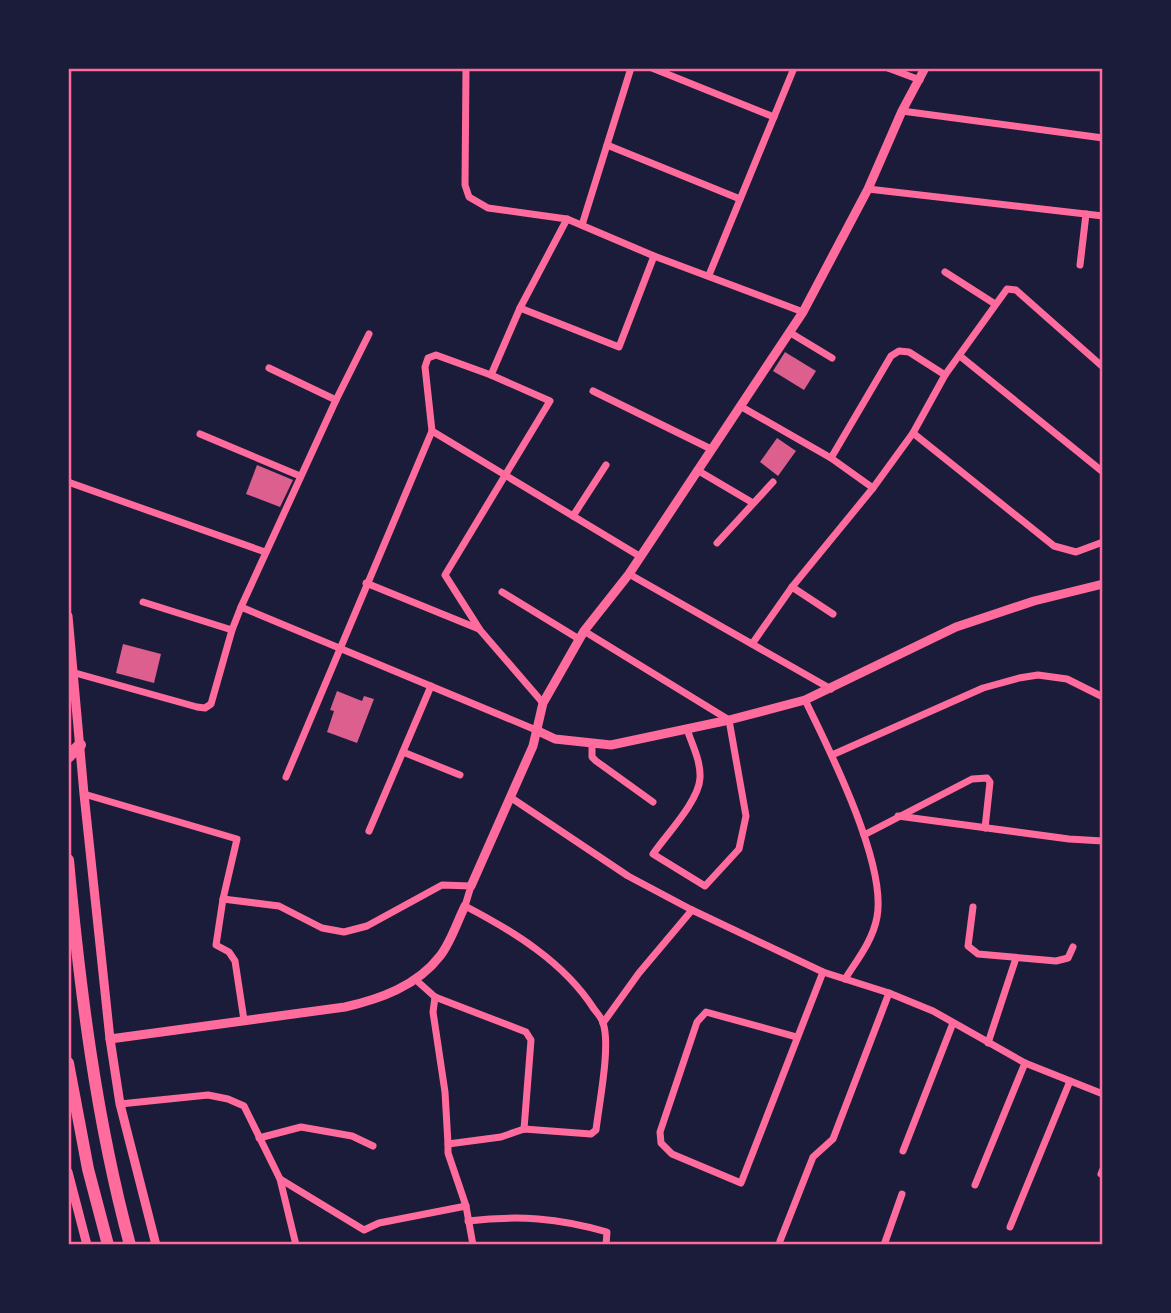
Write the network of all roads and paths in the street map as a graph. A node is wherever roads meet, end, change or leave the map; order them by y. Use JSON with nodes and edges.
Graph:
{"nodes":[{"id":1,"x":466,"y":68,"type":"edge"},
{"id":2,"x":631,"y":68,"type":"edge"},
{"id":3,"x":652,"y":68,"type":"edge"},
{"id":4,"x":794,"y":68,"type":"edge"},
{"id":5,"x":888,"y":68,"type":"edge"},
{"id":6,"x":925,"y":68,"type":"edge"},
{"id":7,"x":920,"y":80,"type":"junction"},
{"id":8,"x":902,"y":111,"type":"junction"},
{"id":9,"x":774,"y":117,"type":"junction"},
{"id":10,"x":1103,"y":138,"type":"edge"},
{"id":11,"x":607,"y":145,"type":"junction"},
{"id":12,"x":868,"y":189,"type":"junction"},
{"id":13,"x":740,"y":199,"type":"junction"},
{"id":14,"x":1086,"y":214,"type":"junction"},
{"id":15,"x":1103,"y":216,"type":"edge"},
{"id":16,"x":567,"y":219,"type":"junction"},
{"id":17,"x":582,"y":225,"type":"junction"},
{"id":18,"x":654,"y":256,"type":"junction"},
{"id":19,"x":1080,"y":265,"type":"dead end"},
{"id":20,"x":945,"y":272,"type":"dead end"},
{"id":21,"x":709,"y":275,"type":"junction"},
{"id":22,"x":995,"y":304,"type":"junction"},
{"id":23,"x":520,"y":308,"type":"junction"},
{"id":24,"x":803,"y":312,"type":"junction"},
{"id":25,"x":789,"y":332,"type":"junction"},
{"id":26,"x":369,"y":334,"type":"dead end"},
{"id":27,"x":960,"y":356,"type":"junction"},
{"id":28,"x":832,"y":358,"type":"dead end"},
{"id":29,"x":1103,"y":367,"type":"edge"},
{"id":30,"x":269,"y":368,"type":"dead end"},
{"id":31,"x":491,"y":374,"type":"junction"},
{"id":32,"x":945,"y":374,"type":"junction"},
{"id":33,"x":593,"y":391,"type":"dead end"},
{"id":34,"x":336,"y":400,"type":"junction"},
{"id":35,"x":740,"y":406,"type":"junction"},
{"id":36,"x":432,"y":431,"type":"junction"},
{"id":37,"x":914,"y":433,"type":"junction"},
{"id":38,"x":200,"y":434,"type":"dead end"},
{"id":39,"x":711,"y":449,"type":"junction"},
{"id":40,"x":831,"y":458,"type":"junction"},
{"id":41,"x":606,"y":465,"type":"dead end"},
{"id":42,"x":697,"y":470,"type":"junction"},
{"id":43,"x":1103,"y":472,"type":"edge"},
{"id":44,"x":300,"y":476,"type":"junction"},
{"id":45,"x":505,"y":477,"type":"junction"},
{"id":46,"x":68,"y":482,"type":"edge"},
{"id":47,"x":773,"y":482,"type":"dead end"},
{"id":48,"x":873,"y":488,"type":"junction"},
{"id":49,"x":753,"y":503,"type":"junction"},
{"id":50,"x":573,"y":516,"type":"junction"},
{"id":51,"x":1103,"y":542,"type":"edge"},
{"id":52,"x":717,"y":543,"type":"dead end"},
{"id":53,"x":265,"y":552,"type":"junction"},
{"id":54,"x":640,"y":557,"type":"junction"},
{"id":55,"x":629,"y":574,"type":"junction"},
{"id":56,"x":366,"y":583,"type":"junction"},
{"id":57,"x":1103,"y":584,"type":"edge"},
{"id":58,"x":792,"y":587,"type":"junction"},
{"id":59,"x":502,"y":592,"type":"dead end"},
{"id":60,"x":144,"y":602,"type":"dead end"},
{"id":61,"x":241,"y":607,"type":"junction"},
{"id":62,"x":834,"y":614,"type":"dead end"},
{"id":63,"x":68,"y":616,"type":"edge"},
{"id":64,"x":232,"y":629,"type":"junction"},
{"id":65,"x":480,"y":629,"type":"junction"},
{"id":66,"x":582,"y":635,"type":"junction"},
{"id":67,"x":752,"y":644,"type":"junction"},
{"id":68,"x":339,"y":649,"type":"junction"},
{"id":69,"x":71,"y":671,"type":"edge"},
{"id":70,"x":431,"y":685,"type":"junction"},
{"id":71,"x":831,"y":688,"type":"junction"},
{"id":72,"x":1103,"y":697,"type":"edge"},
{"id":73,"x":805,"y":700,"type":"junction"},
{"id":74,"x":544,"y":703,"type":"junction"},
{"id":75,"x":729,"y":720,"type":"junction"},
{"id":76,"x":687,"y":729,"type":"junction"},
{"id":77,"x":536,"y":730,"type":"junction"},
{"id":78,"x":592,"y":743,"type":"junction"},
{"id":79,"x":80,"y":745,"type":"junction"},
{"id":80,"x":402,"y":752,"type":"junction"},
{"id":81,"x":832,"y":755,"type":"junction"},
{"id":82,"x":68,"y":757,"type":"edge"},
{"id":83,"x":460,"y":775,"type":"dead end"},
{"id":84,"x":286,"y":777,"type":"dead end"},
{"id":85,"x":84,"y":794,"type":"junction"},
{"id":86,"x":510,"y":797,"type":"junction"},
{"id":87,"x":653,"y":802,"type":"dead end"},
{"id":88,"x":898,"y":816,"type":"junction"},
{"id":89,"x":985,"y":828,"type":"junction"},
{"id":90,"x":369,"y":831,"type":"dead end"},
{"id":91,"x":864,"y":835,"type":"junction"},
{"id":92,"x":1103,"y":841,"type":"edge"},
{"id":93,"x":68,"y":860,"type":"edge"},
{"id":94,"x":471,"y":886,"type":"junction"},
{"id":95,"x":223,"y":899,"type":"junction"},
{"id":96,"x":465,"y":906,"type":"junction"},
{"id":97,"x":973,"y":907,"type":"dead end"},
{"id":98,"x":692,"y":910,"type":"junction"},
{"id":99,"x":1073,"y":947,"type":"dead end"},
{"id":100,"x":1016,"y":958,"type":"junction"},
{"id":101,"x":823,"y":972,"type":"junction"},
{"id":102,"x":845,"y":979,"type":"junction"},
{"id":103,"x":416,"y":980,"type":"junction"},
{"id":104,"x":889,"y":993,"type":"junction"},
{"id":105,"x":435,"y":997,"type":"junction"},
{"id":106,"x":244,"y":1020,"type":"junction"},
{"id":107,"x":603,"y":1023,"type":"junction"},
{"id":108,"x":953,"y":1023,"type":"junction"},
{"id":109,"x":797,"y":1037,"type":"junction"},
{"id":110,"x":110,"y":1039,"type":"junction"},
{"id":111,"x":988,"y":1043,"type":"junction"},
{"id":112,"x":68,"y":1063,"type":"edge"},
{"id":113,"x":1025,"y":1063,"type":"junction"},
{"id":114,"x":1070,"y":1081,"type":"junction"},
{"id":115,"x":1103,"y":1094,"type":"edge"},
{"id":116,"x":121,"y":1104,"type":"junction"},
{"id":117,"x":524,"y":1129,"type":"junction"},
{"id":118,"x":259,"y":1138,"type":"junction"},
{"id":119,"x":448,"y":1144,"type":"junction"},
{"id":120,"x":373,"y":1146,"type":"dead end"},
{"id":121,"x":902,"y":1152,"type":"dead end"},
{"id":122,"x":68,"y":1172,"type":"edge"},
{"id":123,"x":280,"y":1179,"type":"junction"},
{"id":124,"x":975,"y":1185,"type":"dead end"},
{"id":125,"x":902,"y":1194,"type":"dead end"},
{"id":126,"x":466,"y":1206,"type":"junction"},
{"id":127,"x":468,"y":1221,"type":"junction"},
{"id":128,"x":1010,"y":1227,"type":"dead end"},
{"id":129,"x":780,"y":1241,"type":"dead end"},
{"id":130,"x":87,"y":1245,"type":"edge"},
{"id":131,"x":107,"y":1245,"type":"edge"},
{"id":132,"x":131,"y":1245,"type":"edge"},
{"id":133,"x":156,"y":1245,"type":"edge"},
{"id":134,"x":296,"y":1245,"type":"edge"},
{"id":135,"x":473,"y":1245,"type":"edge"},
{"id":136,"x":606,"y":1245,"type":"edge"},
{"id":137,"x":884,"y":1245,"type":"edge"}],
"edges":[{"from":1,"to":16,"type":"street"},
{"from":2,"to":11,"type":"street"},
{"from":3,"to":9,"type":"street"},
{"from":4,"to":9,"type":"street"},
{"from":5,"to":7,"type":"street"},
{"from":6,"to":7,"type":"street"},
{"from":7,"to":8,"type":"street"},
{"from":8,"to":10,"type":"street"},
{"from":8,"to":12,"type":"street"},
{"from":9,"to":13,"type":"street"},
{"from":11,"to":13,"type":"street"},
{"from":11,"to":17,"type":"street"},
{"from":12,"to":14,"type":"street"},
{"from":12,"to":24,"type":"street"},
{"from":13,"to":21,"type":"street"},
{"from":14,"to":15,"type":"street"},
{"from":14,"to":19,"type":"street"},
{"from":16,"to":17,"type":"street"},
{"from":16,"to":23,"type":"street"},
{"from":17,"to":18,"type":"street"},
{"from":18,"to":21,"type":"street"},
{"from":18,"to":23,"type":"street"},
{"from":20,"to":22,"type":"street"},
{"from":21,"to":24,"type":"street"},
{"from":22,"to":27,"type":"street"},
{"from":22,"to":29,"type":"street"},
{"from":23,"to":31,"type":"street"},
{"from":24,"to":25,"type":"street"},
{"from":25,"to":28,"type":"street"},
{"from":25,"to":35,"type":"street"},
{"from":26,"to":34,"type":"street"},
{"from":27,"to":32,"type":"street"},
{"from":27,"to":43,"type":"street"},
{"from":30,"to":34,"type":"street"},
{"from":31,"to":36,"type":"street"},
{"from":31,"to":45,"type":"street"},
{"from":32,"to":37,"type":"street"},
{"from":32,"to":40,"type":"street"},
{"from":33,"to":39,"type":"street"},
{"from":34,"to":44,"type":"street"},
{"from":35,"to":39,"type":"street"},
{"from":35,"to":40,"type":"street"},
{"from":36,"to":45,"type":"street"},
{"from":36,"to":56,"type":"street"},
{"from":37,"to":48,"type":"street"},
{"from":37,"to":51,"type":"street"},
{"from":38,"to":44,"type":"street"},
{"from":39,"to":42,"type":"street"},
{"from":40,"to":48,"type":"street"},
{"from":41,"to":50,"type":"street"},
{"from":42,"to":49,"type":"street"},
{"from":42,"to":54,"type":"street"},
{"from":44,"to":53,"type":"street"},
{"from":45,"to":50,"type":"street"},
{"from":45,"to":65,"type":"street"},
{"from":46,"to":53,"type":"street"},
{"from":47,"to":49,"type":"street"},
{"from":48,"to":58,"type":"street"},
{"from":49,"to":52,"type":"street"},
{"from":50,"to":54,"type":"street"},
{"from":53,"to":61,"type":"street"},
{"from":54,"to":55,"type":"street"},
{"from":55,"to":66,"type":"street"},
{"from":55,"to":67,"type":"street"},
{"from":56,"to":65,"type":"street"},
{"from":56,"to":68,"type":"street"},
{"from":57,"to":71,"type":"street"},
{"from":58,"to":62,"type":"street"},
{"from":58,"to":67,"type":"street"},
{"from":59,"to":66,"type":"street"},
{"from":60,"to":64,"type":"street"},
{"from":61,"to":64,"type":"street"},
{"from":61,"to":68,"type":"street"},
{"from":63,"to":69,"type":"street"},
{"from":64,"to":69,"type":"street"},
{"from":65,"to":74,"type":"street"},
{"from":66,"to":74,"type":"street"},
{"from":66,"to":75,"type":"street"},
{"from":67,"to":71,"type":"street"},
{"from":68,"to":70,"type":"street"},
{"from":68,"to":84,"type":"street"},
{"from":69,"to":79,"type":"street"},
{"from":70,"to":77,"type":"street"},
{"from":70,"to":80,"type":"street"},
{"from":71,"to":73,"type":"street"},
{"from":72,"to":81,"type":"street"},
{"from":73,"to":75,"type":"street"},
{"from":73,"to":81,"type":"street"},
{"from":74,"to":77,"type":"street"},
{"from":75,"to":76,"type":"street"},
{"from":75,"to":76,"type":"street"},
{"from":76,"to":78,"type":"street"},
{"from":77,"to":78,"type":"street"},
{"from":77,"to":86,"type":"street"},
{"from":78,"to":87,"type":"street"},
{"from":79,"to":82,"type":"highway"},
{"from":79,"to":85,"type":"street"},
{"from":80,"to":83,"type":"street"},
{"from":80,"to":90,"type":"street"},
{"from":81,"to":91,"type":"street"},
{"from":85,"to":95,"type":"street"},
{"from":85,"to":110,"type":"street"},
{"from":86,"to":94,"type":"street"},
{"from":86,"to":98,"type":"street"},
{"from":88,"to":89,"type":"street"},
{"from":88,"to":89,"type":"street"},
{"from":88,"to":91,"type":"street"},
{"from":89,"to":92,"type":"street"},
{"from":91,"to":102,"type":"street"},
{"from":93,"to":132,"type":"highway"},
{"from":94,"to":95,"type":"street"},
{"from":94,"to":96,"type":"street"},
{"from":95,"to":106,"type":"street"},
{"from":96,"to":103,"type":"street"},
{"from":96,"to":107,"type":"street"},
{"from":97,"to":100,"type":"street"},
{"from":98,"to":101,"type":"street"},
{"from":98,"to":107,"type":"street"},
{"from":99,"to":100,"type":"street"},
{"from":100,"to":111,"type":"street"},
{"from":101,"to":102,"type":"street"},
{"from":101,"to":109,"type":"street"},
{"from":102,"to":104,"type":"street"},
{"from":103,"to":105,"type":"street"},
{"from":103,"to":106,"type":"street"},
{"from":104,"to":108,"type":"street"},
{"from":104,"to":129,"type":"street"},
{"from":105,"to":117,"type":"street"},
{"from":105,"to":119,"type":"street"},
{"from":106,"to":110,"type":"street"},
{"from":107,"to":117,"type":"street"},
{"from":108,"to":111,"type":"street"},
{"from":108,"to":121,"type":"street"},
{"from":109,"to":109,"type":"street"},
{"from":110,"to":116,"type":"street"},
{"from":111,"to":113,"type":"street"},
{"from":112,"to":131,"type":"highway"},
{"from":113,"to":114,"type":"street"},
{"from":113,"to":124,"type":"street"},
{"from":114,"to":115,"type":"street"},
{"from":114,"to":128,"type":"street"},
{"from":116,"to":118,"type":"street"},
{"from":116,"to":133,"type":"street"},
{"from":117,"to":119,"type":"street"},
{"from":118,"to":120,"type":"street"},
{"from":118,"to":123,"type":"street"},
{"from":119,"to":126,"type":"street"},
{"from":122,"to":130,"type":"street"},
{"from":123,"to":126,"type":"street"},
{"from":123,"to":134,"type":"street"},
{"from":125,"to":137,"type":"street"},
{"from":126,"to":127,"type":"street"},
{"from":127,"to":135,"type":"street"},
{"from":127,"to":136,"type":"street"}]}
